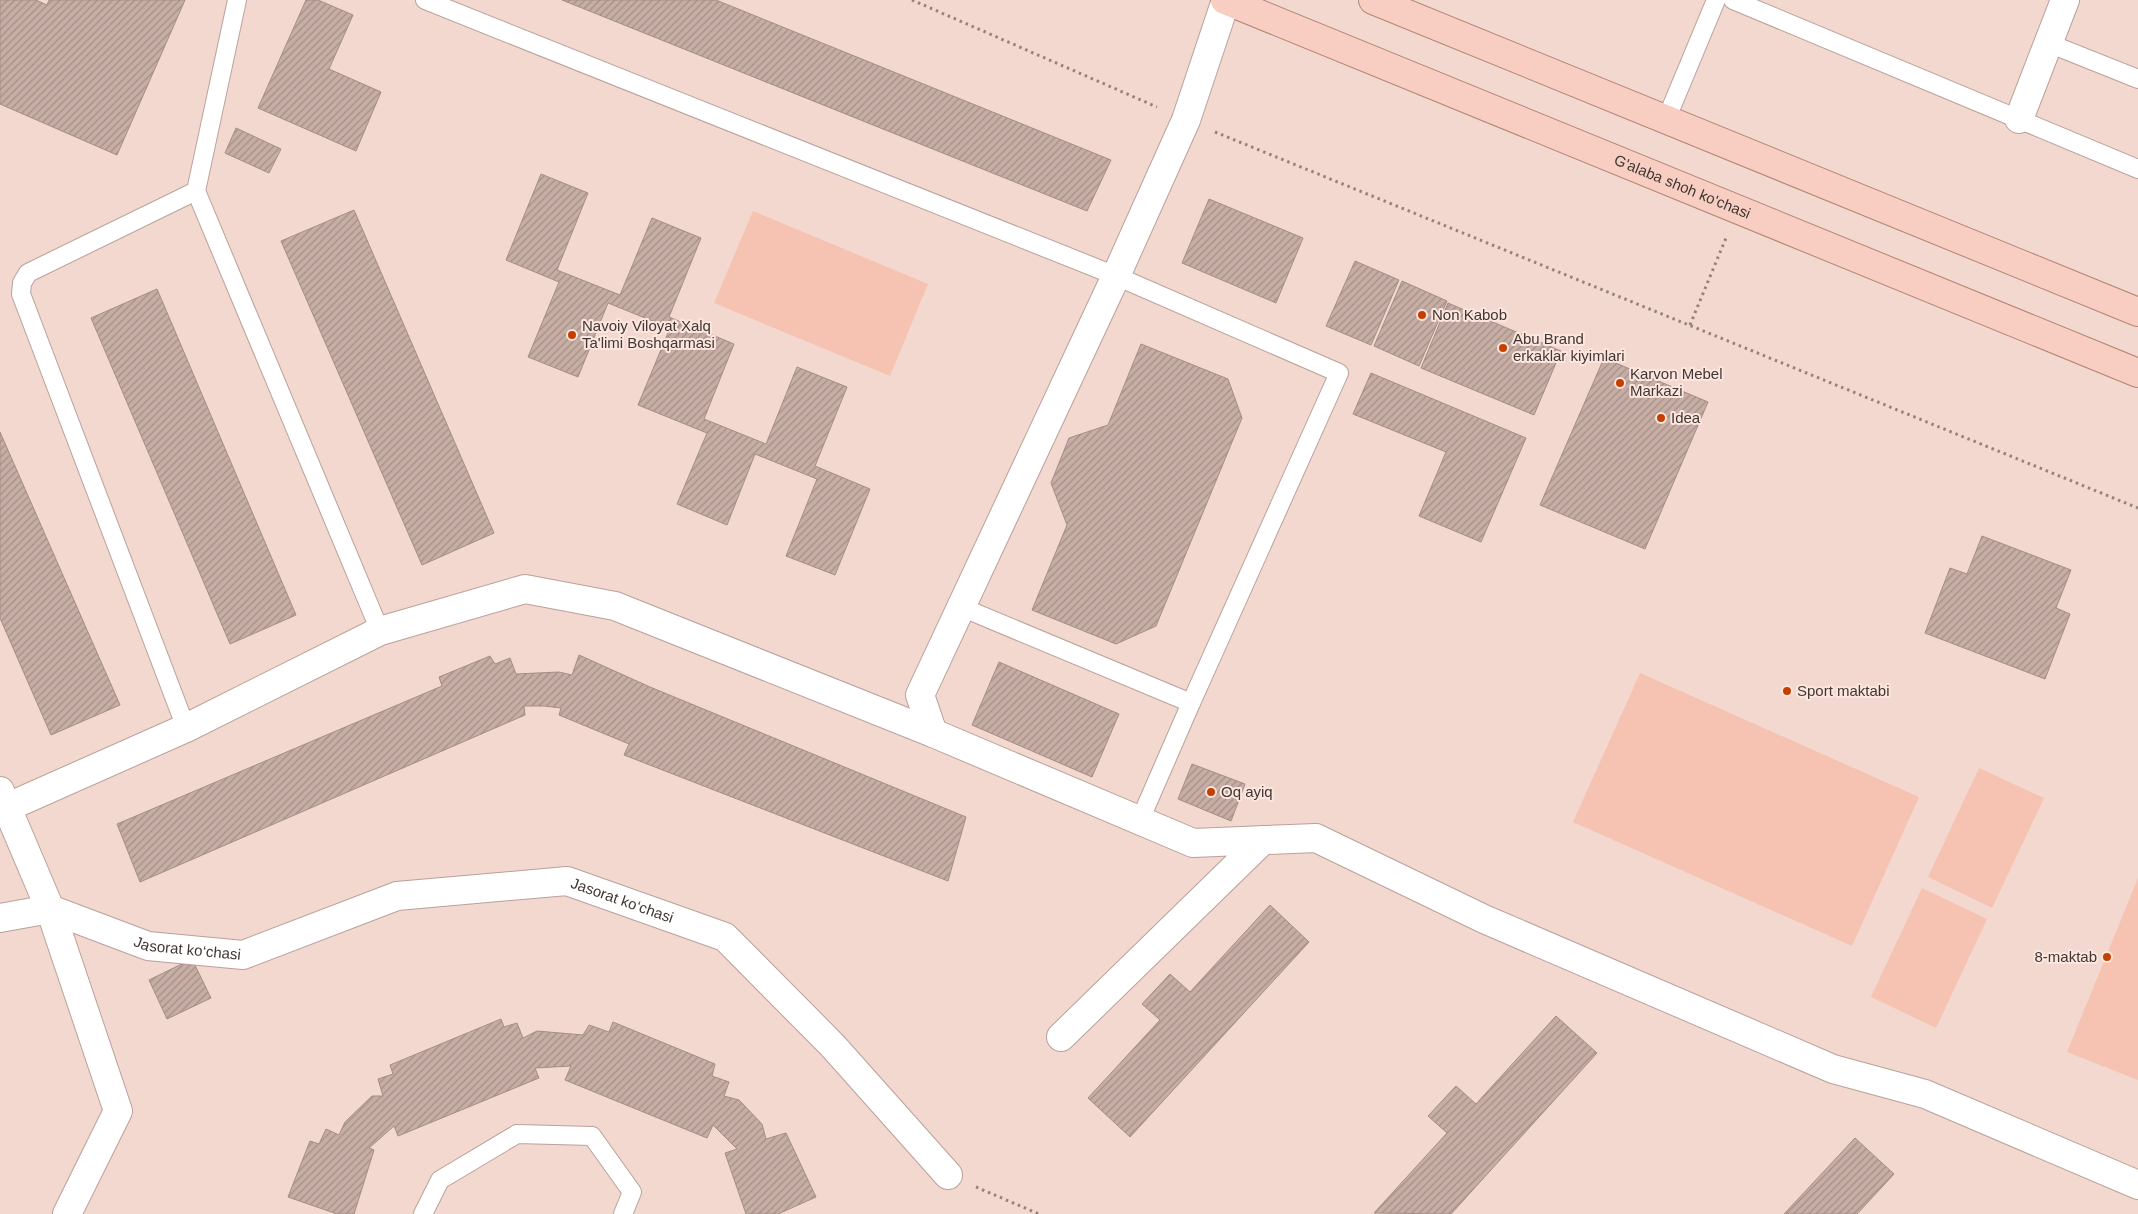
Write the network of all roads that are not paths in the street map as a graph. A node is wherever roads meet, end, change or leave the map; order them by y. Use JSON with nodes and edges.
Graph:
{"nodes":[{"id":1,"x":237,"y":0,"type":"edge"},
{"id":2,"x":426,"y":0,"type":"edge"},
{"id":3,"x":1225,"y":0,"type":"edge"},
{"id":4,"x":1374,"y":0,"type":"edge"},
{"id":5,"x":1716,"y":0,"type":"edge"},
{"id":6,"x":1733,"y":0,"type":"edge"},
{"id":7,"x":2065,"y":0,"type":"edge"},
{"id":8,"x":2048,"y":44,"type":"junction"},
{"id":9,"x":2138,"y":79,"type":"edge"},
{"id":10,"x":2019,"y":119,"type":"junction"},
{"id":11,"x":1666,"y":120,"type":"junction"},
{"id":12,"x":2138,"y":169,"type":"edge"},
{"id":13,"x":196,"y":191,"type":"junction"},
{"id":14,"x":1116,"y":276,"type":"junction"},
{"id":15,"x":2138,"y":312,"type":"edge"},
{"id":16,"x":2138,"y":373,"type":"edge"},
{"id":17,"x":961,"y":607,"type":"junction"},
{"id":18,"x":380,"y":632,"type":"junction"},
{"id":19,"x":1190,"y":703,"type":"junction"},
{"id":20,"x":186,"y":728,"type":"junction"},
{"id":21,"x":933,"y":733,"type":"junction"},
{"id":22,"x":4,"y":799,"type":"edge"},
{"id":23,"x":1140,"y":820,"type":"junction"},
{"id":24,"x":1263,"y":840,"type":"junction"},
{"id":25,"x":50,"y":909,"type":"junction"},
{"id":26,"x":0,"y":918,"type":"edge"},
{"id":27,"x":1061,"y":1037,"type":"dead end"},
{"id":28,"x":948,"y":1176,"type":"road end"},
{"id":29,"x":2138,"y":1185,"type":"edge"},
{"id":30,"x":66,"y":1214,"type":"edge"},
{"id":31,"x":423,"y":1214,"type":"edge"},
{"id":32,"x":623,"y":1214,"type":"edge"}],
"edges":[{"from":1,"to":13,"type":"lane"},
{"from":2,"to":14,"type":"lane"},
{"from":3,"to":14,"type":"street"},
{"from":3,"to":16,"type":"main road","name":"G'alaba shoh ko'chasi"},
{"from":4,"to":11,"type":"main road"},
{"from":5,"to":11,"type":"lane"},
{"from":6,"to":10,"type":"lane"},
{"from":7,"to":8,"type":"street"},
{"from":8,"to":9,"type":"lane"},
{"from":8,"to":10,"type":"street"},
{"from":10,"to":12,"type":"lane"},
{"from":11,"to":15,"type":"main road"},
{"from":13,"to":18,"type":"lane"},
{"from":13,"to":20,"type":"lane"},
{"from":14,"to":17,"type":"street"},
{"from":14,"to":19,"type":"lane"},
{"from":17,"to":19,"type":"lane"},
{"from":17,"to":21,"type":"street"},
{"from":18,"to":20,"type":"street"},
{"from":18,"to":21,"type":"street"},
{"from":19,"to":23,"type":"lane"},
{"from":20,"to":22,"type":"street"},
{"from":21,"to":23,"type":"street"},
{"from":22,"to":25,"type":"street"},
{"from":23,"to":24,"type":"street"},
{"from":24,"to":27,"type":"street"},
{"from":24,"to":29,"type":"street"},
{"from":25,"to":26,"type":"street"},
{"from":25,"to":28,"type":"street","name":"Jasorat ko‘chasi"},
{"from":25,"to":30,"type":"street"},
{"from":31,"to":32,"type":"lane"}]}
